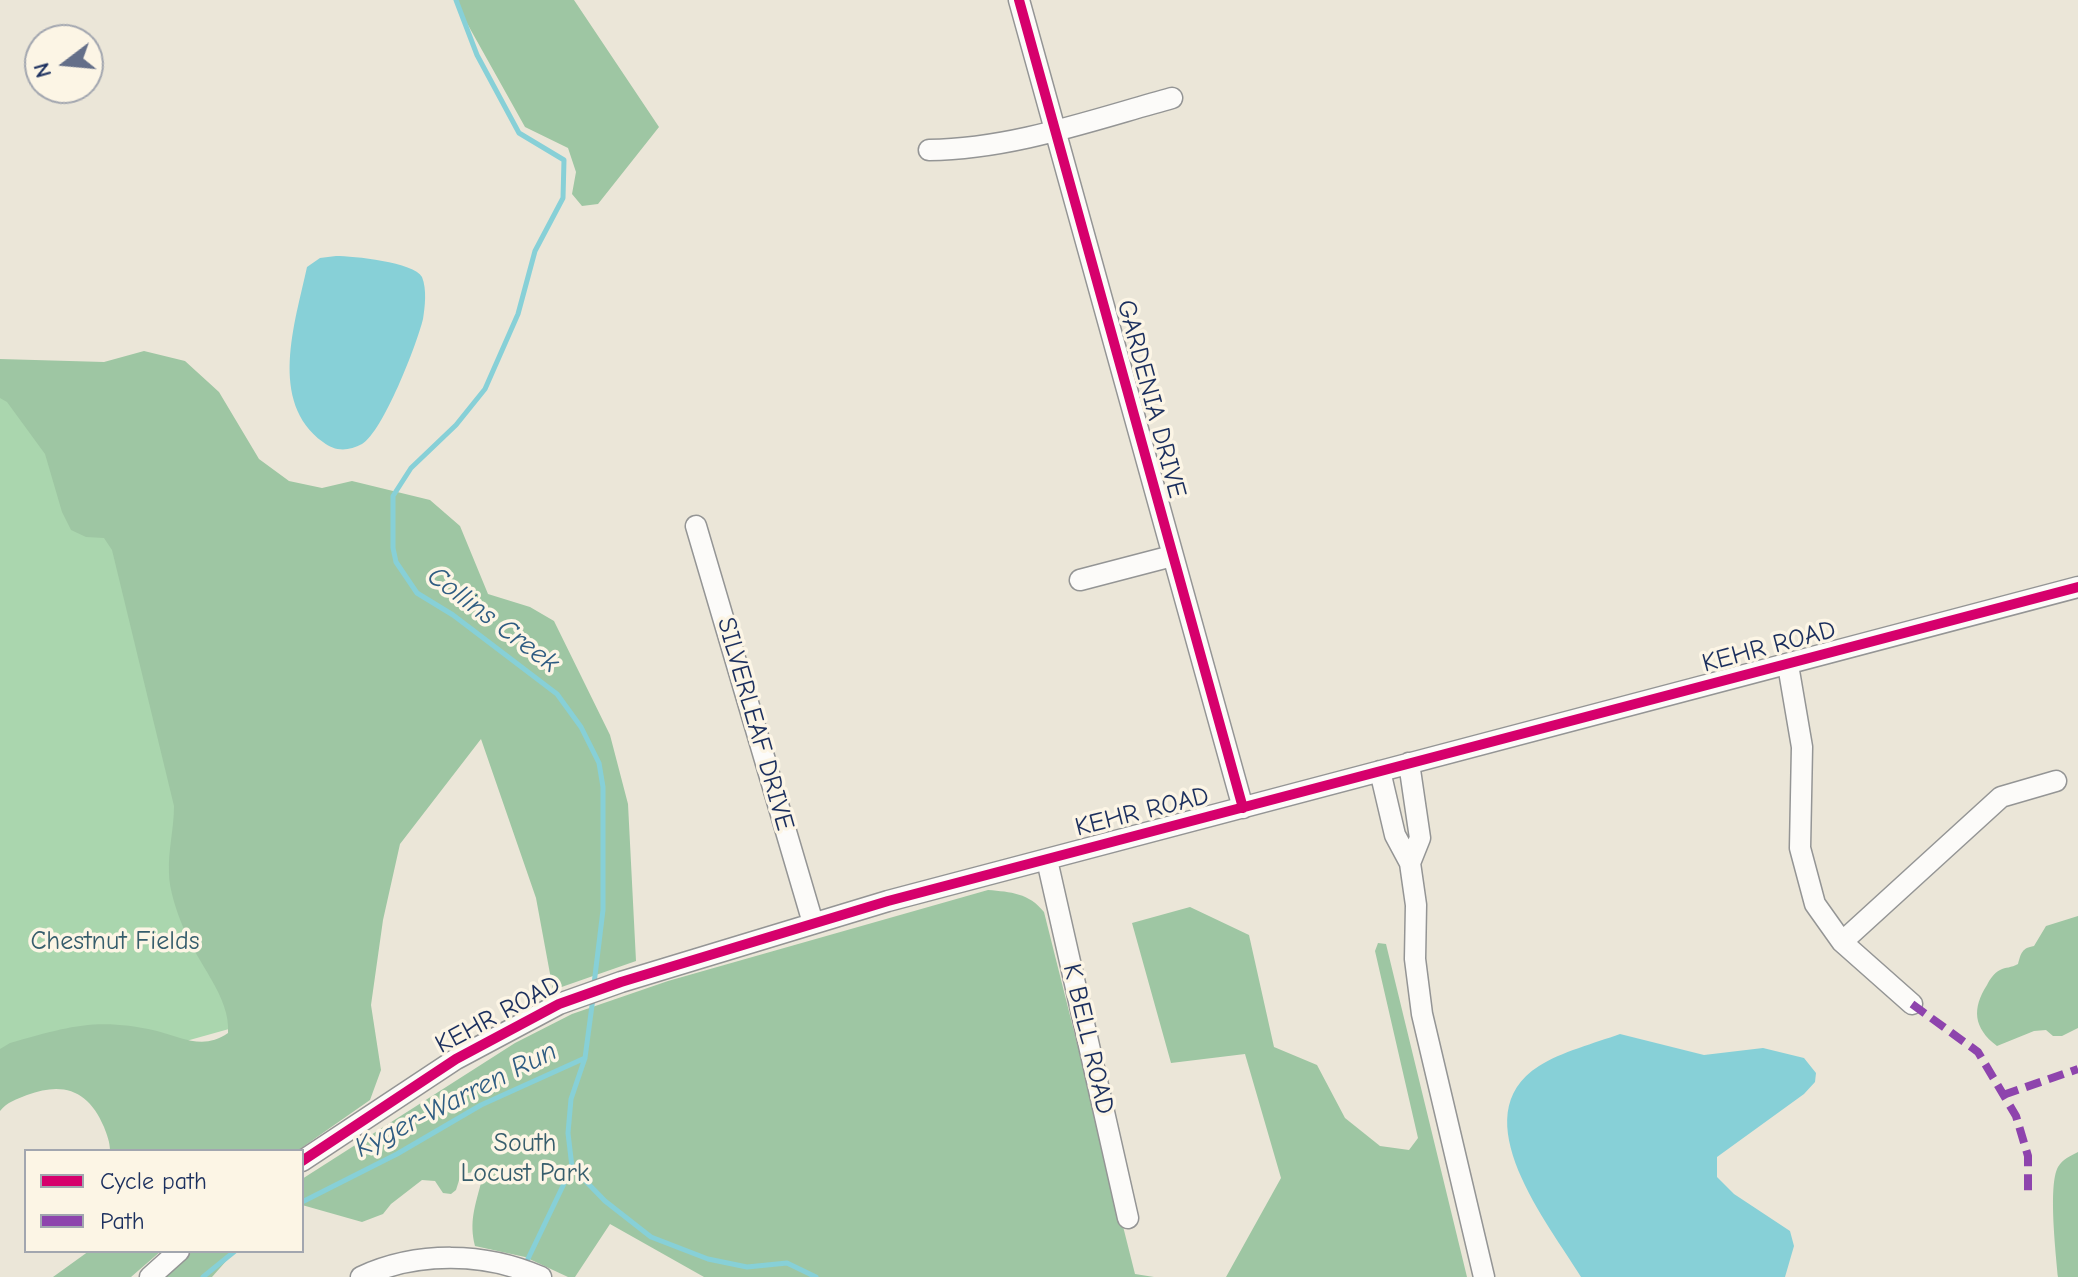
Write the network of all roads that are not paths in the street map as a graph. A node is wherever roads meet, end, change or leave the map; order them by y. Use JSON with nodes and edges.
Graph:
{"nodes":[{"id":1,"x":1019,"y":0,"type":"edge"},
{"id":2,"x":1172,"y":98,"type":"dead end"},
{"id":3,"x":1054,"y":130,"type":"junction"},
{"id":4,"x":929,"y":150,"type":"dead end"},
{"id":5,"x":696,"y":526,"type":"dead end"},
{"id":6,"x":1172,"y":556,"type":"junction"},
{"id":7,"x":1080,"y":580,"type":"dead end"},
{"id":8,"x":2078,"y":587,"type":"edge"},
{"id":9,"x":1788,"y":665,"type":"junction"},
{"id":10,"x":1409,"y":763,"type":"junction"},
{"id":11,"x":1380,"y":771,"type":"junction"},
{"id":12,"x":2056,"y":781,"type":"dead end"},
{"id":13,"x":1243,"y":808,"type":"junction"},
{"id":14,"x":1047,"y":860,"type":"junction"},
{"id":15,"x":1410,"y":863,"type":"junction"},
{"id":16,"x":813,"y":923,"type":"junction"},
{"id":17,"x":1842,"y":942,"type":"junction"},
{"id":18,"x":1912,"y":1004,"type":"dead end"},
{"id":19,"x":304,"y":1160,"type":"edge"},
{"id":20,"x":1128,"y":1218,"type":"dead end"},
{"id":21,"x":177,"y":1253,"type":"edge"},
{"id":22,"x":538,"y":1276,"type":"edge"},
{"id":23,"x":150,"y":1277,"type":"edge"},
{"id":24,"x":361,"y":1277,"type":"edge"},
{"id":25,"x":1484,"y":1277,"type":"edge"}],
"edges":[{"from":1,"to":3,"type":"street","name":"GARDENIA DRIVE"},
{"from":2,"to":3,"type":"street"},
{"from":3,"to":4,"type":"street"},
{"from":3,"to":6,"type":"street","name":"GARDENIA DRIVE"},
{"from":5,"to":16,"type":"street","name":"SILVERLEAF DRIVE"},
{"from":6,"to":7,"type":"street"},
{"from":6,"to":13,"type":"street","name":"GARDENIA DRIVE"},
{"from":8,"to":9,"type":"street","name":"KEHR ROAD"},
{"from":9,"to":10,"type":"street","name":"KEHR ROAD"},
{"from":9,"to":17,"type":"street"},
{"from":10,"to":11,"type":"street","name":"KEHR ROAD"},
{"from":10,"to":15,"type":"street"},
{"from":11,"to":13,"type":"street","name":"KEHR ROAD"},
{"from":11,"to":15,"type":"street"},
{"from":12,"to":17,"type":"street"},
{"from":13,"to":14,"type":"street","name":"KEHR ROAD"},
{"from":14,"to":16,"type":"street","name":"KEHR ROAD"},
{"from":14,"to":20,"type":"street","name":"K BELL ROAD"},
{"from":15,"to":25,"type":"street"},
{"from":16,"to":19,"type":"street","name":"KEHR ROAD"},
{"from":17,"to":18,"type":"street"},
{"from":21,"to":23,"type":"street"},
{"from":22,"to":24,"type":"street"}]}
